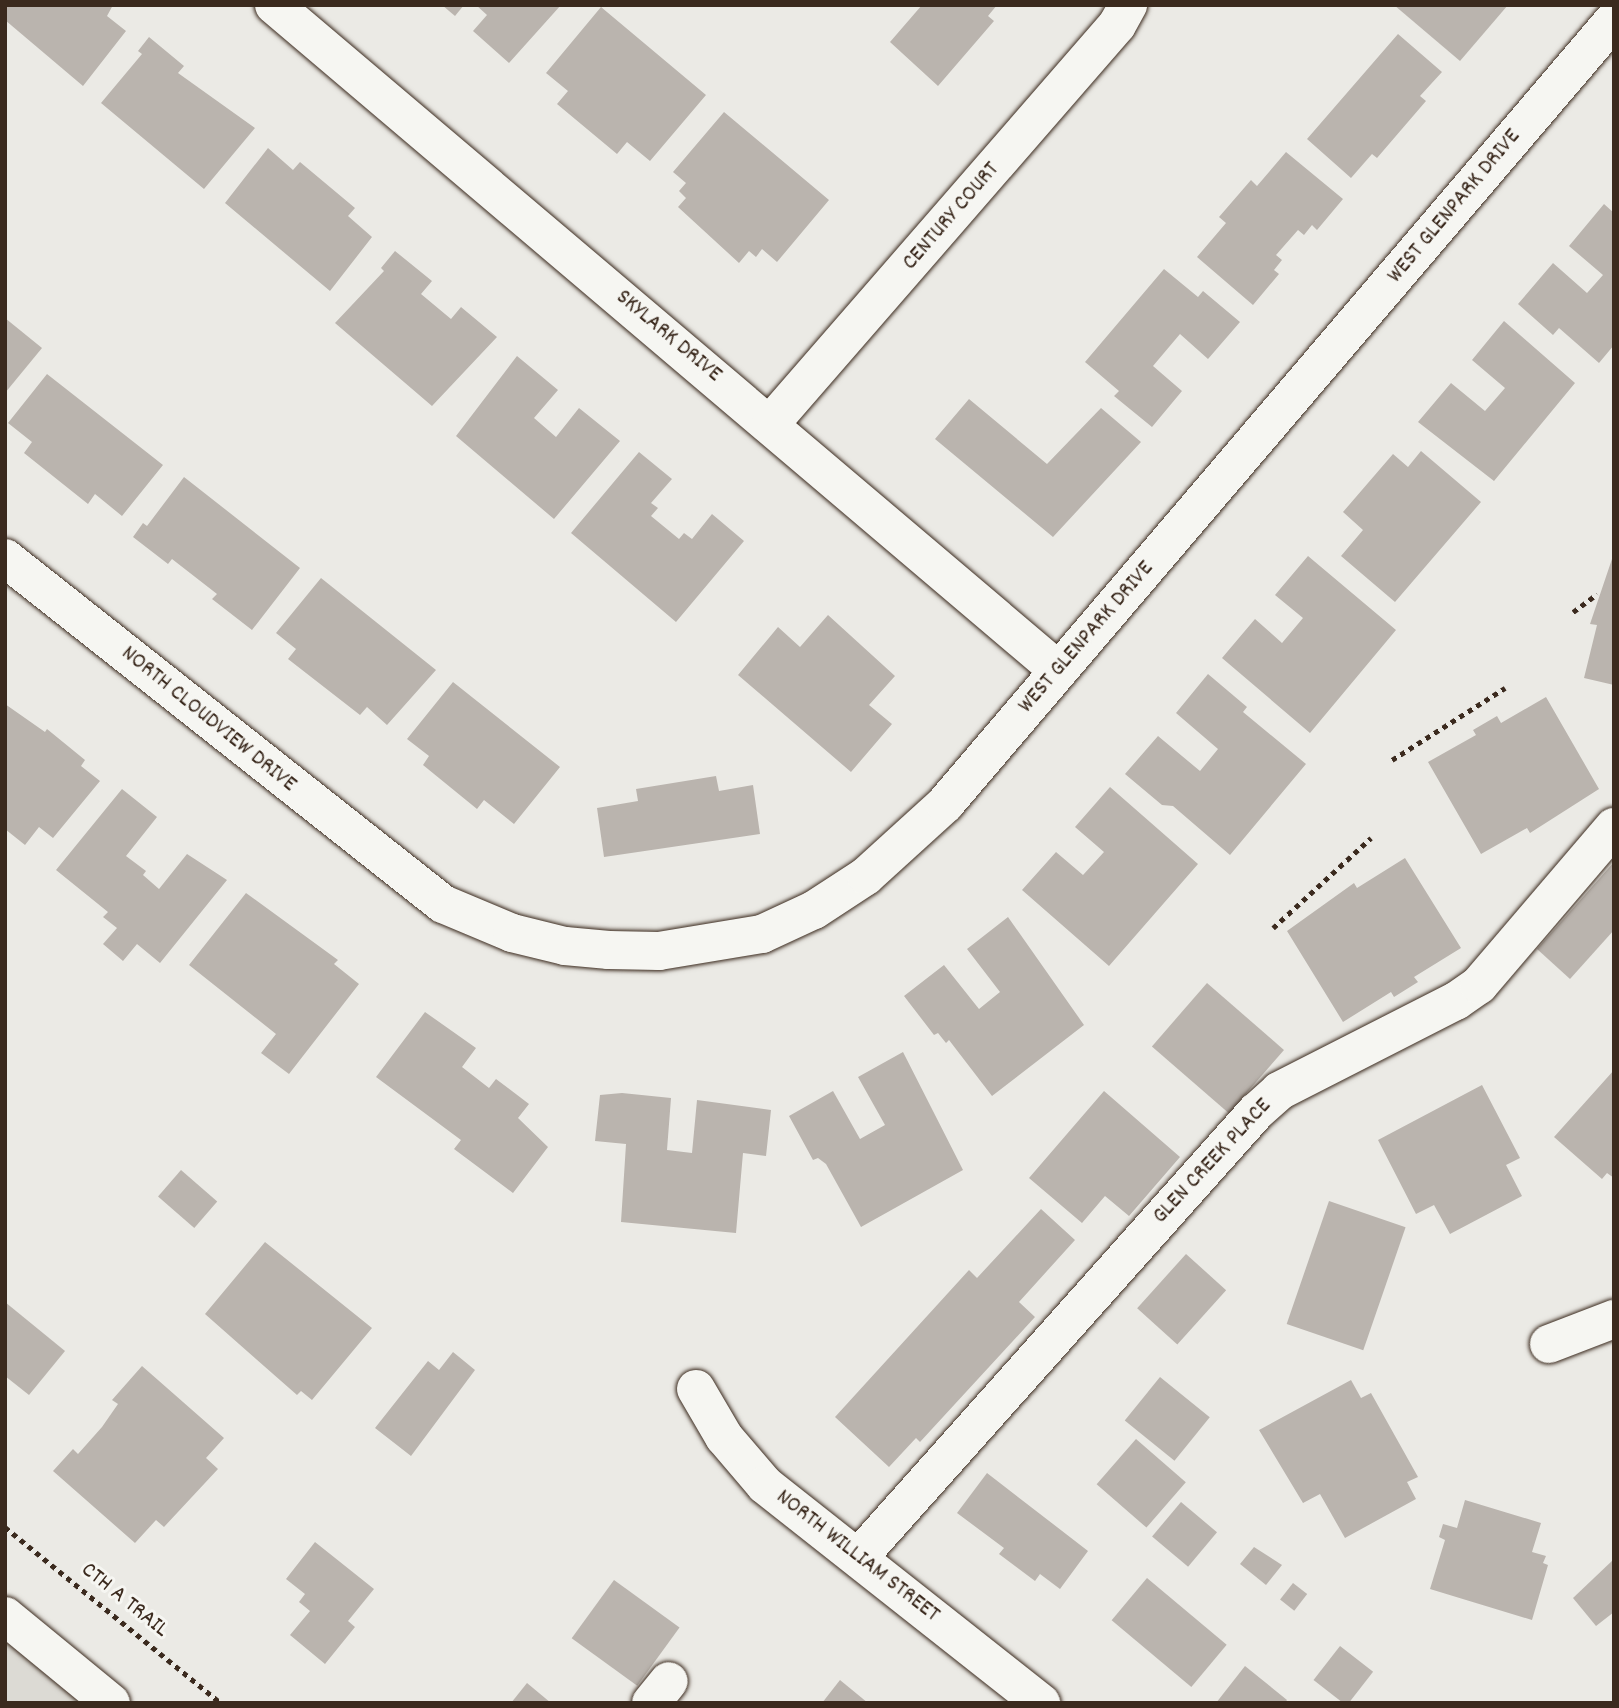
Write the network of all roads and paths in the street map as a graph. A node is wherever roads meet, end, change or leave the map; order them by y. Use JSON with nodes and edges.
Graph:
{"nodes":[{"id":1,"x":274,"y":5,"type":"edge"},
{"id":2,"x":1128,"y":5,"type":"edge"},
{"id":3,"x":1614,"y":20,"type":"edge"},
{"id":4,"x":771,"y":424,"type":"junction"},
{"id":5,"x":5,"y":558,"type":"edge"},
{"id":6,"x":1598,"y":594,"type":"dead end"},
{"id":7,"x":1573,"y":612,"type":"dead end"},
{"id":8,"x":1059,"y":671,"type":"junction"},
{"id":9,"x":1505,"y":688,"type":"dead end"},
{"id":10,"x":1392,"y":760,"type":"dead end"},
{"id":11,"x":1614,"y":827,"type":"edge"},
{"id":12,"x":1371,"y":838,"type":"dead end"},
{"id":13,"x":410,"y":882,"type":"joint"},
{"id":14,"x":1273,"y":928,"type":"dead end"},
{"id":15,"x":1614,"y":1319,"type":"edge"},
{"id":16,"x":1549,"y":1344,"type":"dead end"},
{"id":17,"x":696,"y":1389,"type":"dead end"},
{"id":18,"x":5,"y":1527,"type":"edge"},
{"id":19,"x":858,"y":1558,"type":"junction"},
{"id":20,"x":5,"y":1616,"type":"edge"},
{"id":21,"x":111,"y":1703,"type":"edge"},
{"id":22,"x":221,"y":1703,"type":"edge"},
{"id":23,"x":1041,"y":1703,"type":"edge"}],
"edges":[{"from":1,"to":4,"type":"street","name":"SKYLARK DRIVE"},
{"from":2,"to":4,"type":"street","name":"CENTURY COURT"},
{"from":3,"to":8,"type":"street","name":"WEST GLENPARK DRIVE"},
{"from":4,"to":8,"type":"street","name":"SKYLARK DRIVE"},
{"from":5,"to":13,"type":"street","name":"NORTH CLOUDVIEW DRIVE"},
{"from":6,"to":7,"type":"path"},
{"from":8,"to":13,"type":"street","name":"WEST GLENPARK DRIVE"},
{"from":9,"to":10,"type":"path"},
{"from":11,"to":19,"type":"street","name":"GLEN CREEK PLACE"},
{"from":12,"to":14,"type":"path"},
{"from":15,"to":16,"type":"street"},
{"from":17,"to":19,"type":"street","name":"NORTH WILLIAM STREET"},
{"from":18,"to":22,"type":"path","name":"CTH A TRAIL"},
{"from":19,"to":23,"type":"street","name":"NORTH WILLIAM STREET"},
{"from":20,"to":21,"type":"street"}]}
